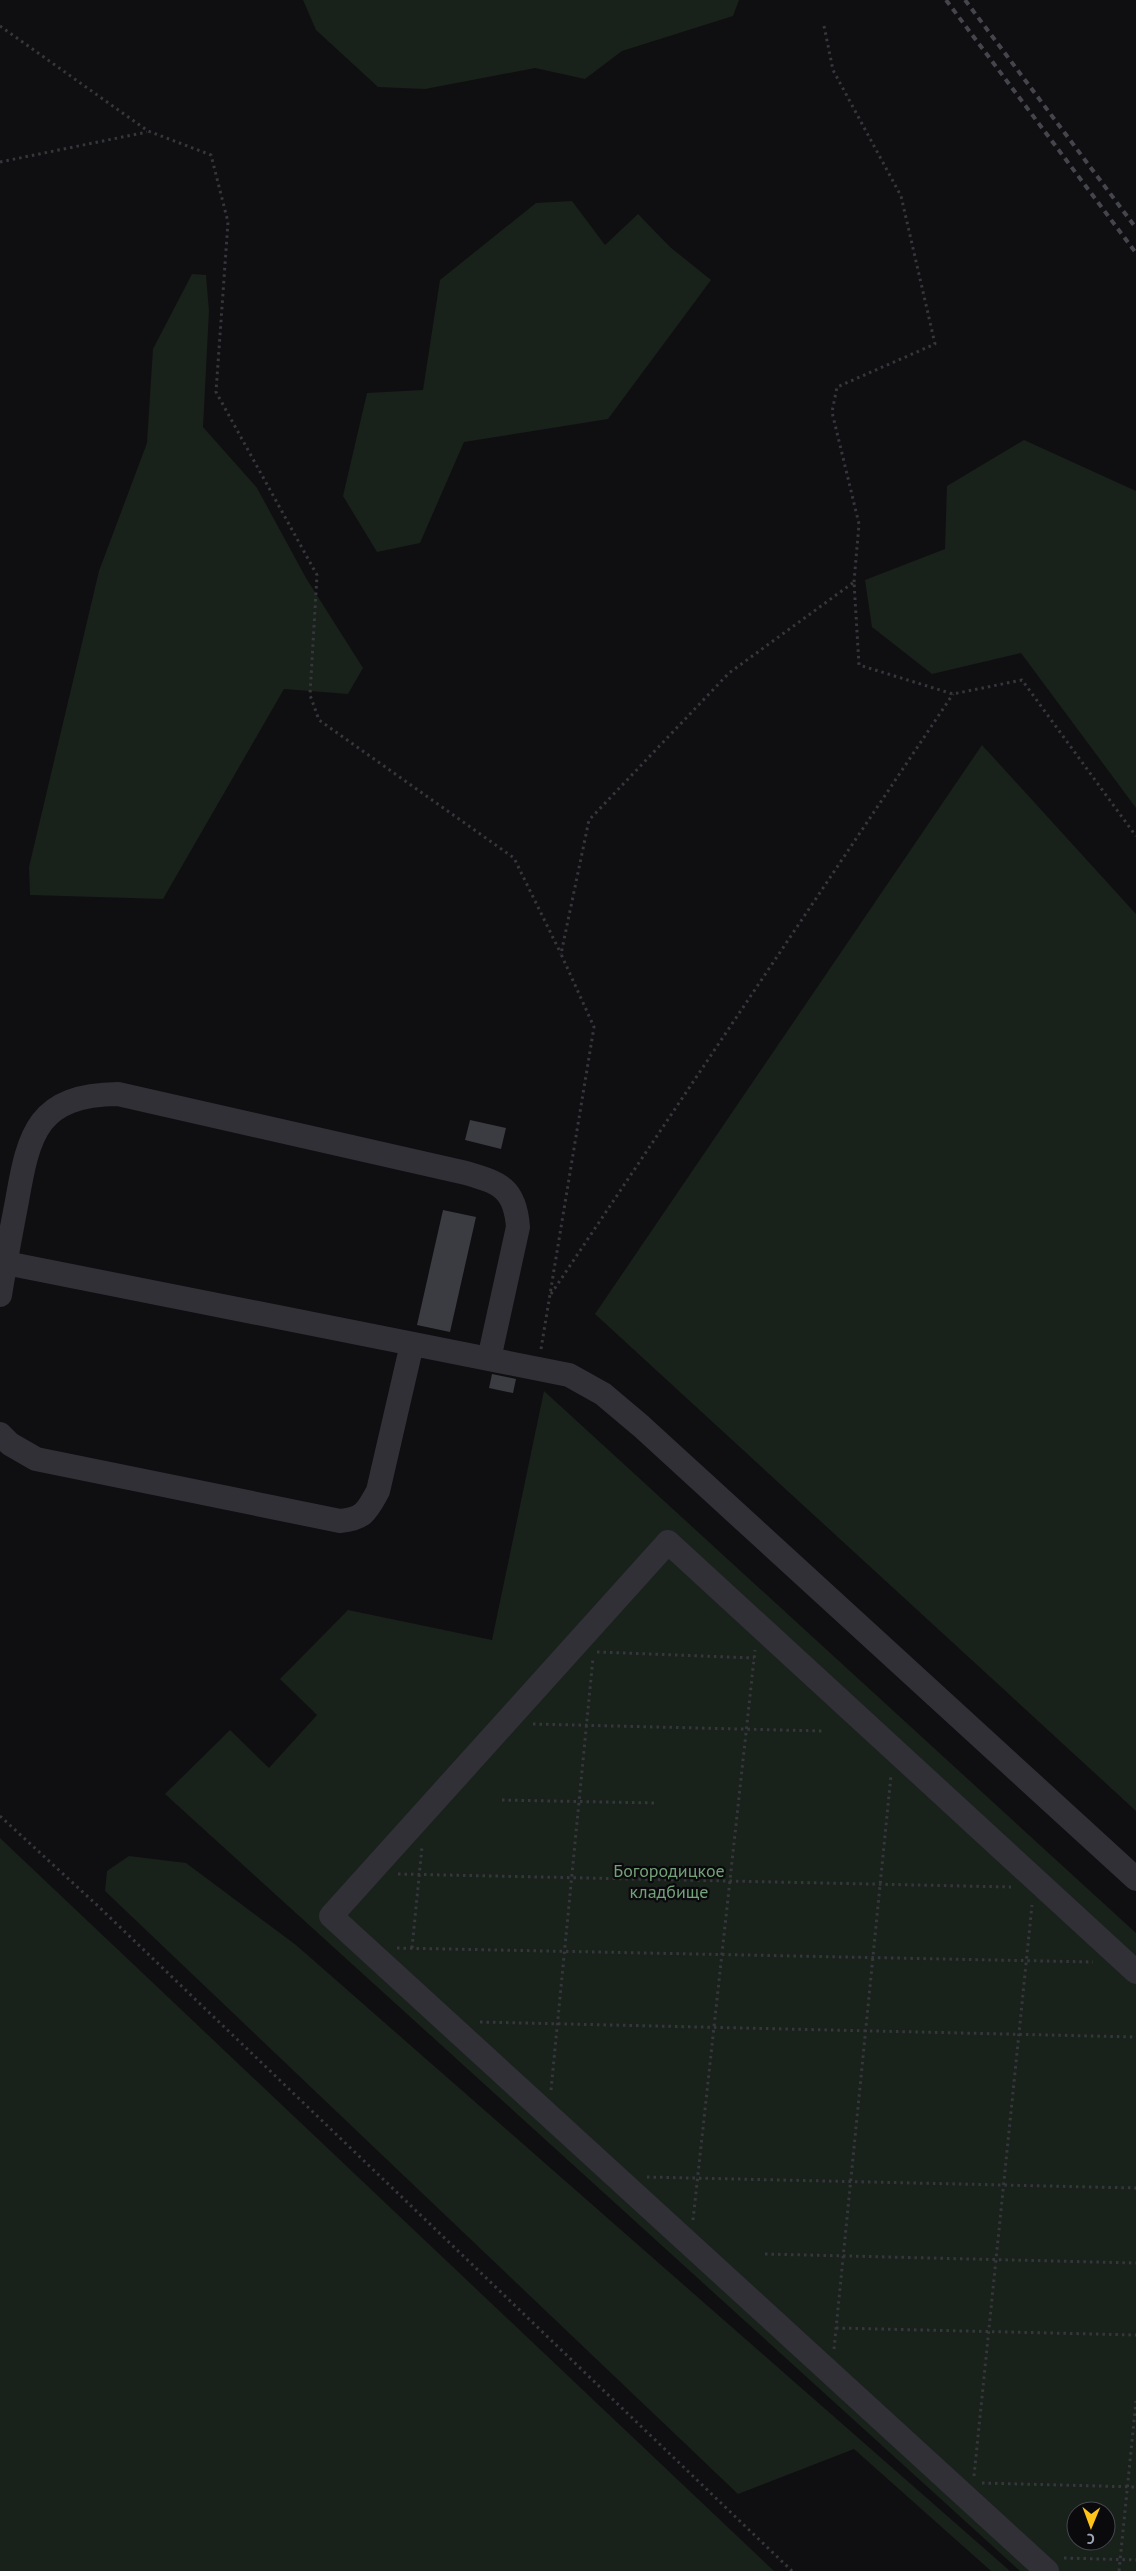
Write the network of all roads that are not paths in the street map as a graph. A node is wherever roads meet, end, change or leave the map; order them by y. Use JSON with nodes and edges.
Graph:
{"nodes":[{"id":1,"x":6,"y":1262,"type":"junction"},
{"id":2,"x":0,"y":1295,"type":"edge"},
{"id":3,"x":412,"y":1344,"type":"junction"},
{"id":4,"x":489,"y":1359,"type":"junction"},
{"id":5,"x":0,"y":1434,"type":"edge"},
{"id":6,"x":1136,"y":1879,"type":"edge"},
{"id":7,"x":1136,"y":1972,"type":"edge"},
{"id":8,"x":1054,"y":2565,"type":"edge"}],
"edges":[{"from":1,"to":2,"type":"street"},
{"from":1,"to":3,"type":"street"},
{"from":1,"to":4,"type":"street"},
{"from":3,"to":4,"type":"street"},
{"from":3,"to":5,"type":"street"},
{"from":4,"to":6,"type":"street"},
{"from":7,"to":8,"type":"street"}]}
